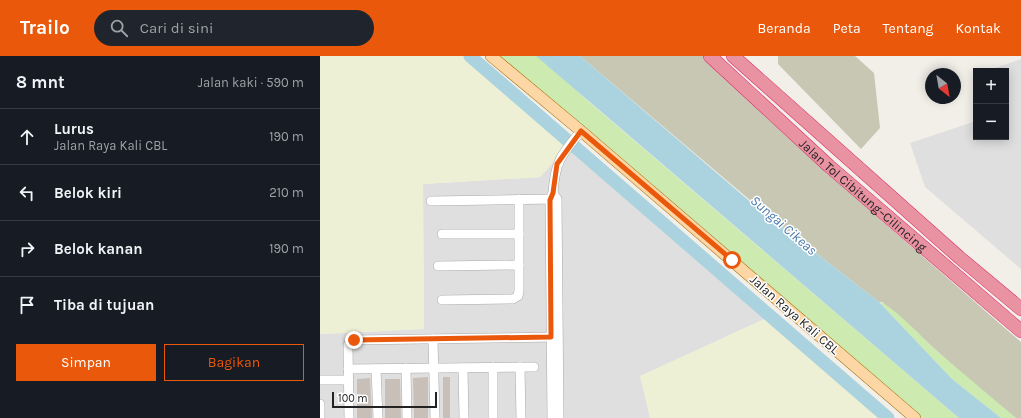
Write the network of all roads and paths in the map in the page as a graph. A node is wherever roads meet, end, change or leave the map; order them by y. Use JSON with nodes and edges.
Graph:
{"nodes":[{"id":1,"x":490,"y":56,"type":"edge"},
{"id":2,"x":710,"y":56,"type":"edge"},
{"id":3,"x":733,"y":56,"type":"edge"},
{"id":4,"x":581,"y":131,"type":"junction"},
{"id":5,"x":553,"y":197,"type":"junction"},
{"id":6,"x":519,"y":199,"type":"junction"},
{"id":7,"x":431,"y":202,"type":"dead end"},
{"id":8,"x":442,"y":234,"type":"dead end"},
{"id":9,"x":519,"y":234,"type":"junction"},
{"id":10,"x":519,"y":265,"type":"junction"},
{"id":11,"x":438,"y":266,"type":"dead end"},
{"id":12,"x":442,"y":300,"type":"dead end"},
{"id":13,"x":1021,"y":309,"type":"edge"},
{"id":14,"x":1021,"y":331,"type":"edge"},
{"id":15,"x":555,"y":337,"type":"junction"},
{"id":16,"x":433,"y":339,"type":"junction"},
{"id":17,"x":493,"y":367,"type":"junction"},
{"id":18,"x":520,"y":367,"type":"junction"},
{"id":19,"x":534,"y":367,"type":"dead end"},
{"id":20,"x":406,"y":368,"type":"junction"},
{"id":21,"x":434,"y":368,"type":"junction"},
{"id":22,"x":463,"y":368,"type":"junction"},
{"id":23,"x":348,"y":369,"type":"junction"},
{"id":24,"x":376,"y":369,"type":"junction"},
{"id":25,"x":320,"y":380,"type":"edge"},
{"id":26,"x":349,"y":380,"type":"junction"},
{"id":27,"x":320,"y":404,"type":"edge"},
{"id":28,"x":320,"y":418,"type":"edge"},
{"id":29,"x":349,"y":418,"type":"edge"},
{"id":30,"x":378,"y":418,"type":"edge"},
{"id":31,"x":407,"y":418,"type":"edge"},
{"id":32,"x":435,"y":418,"type":"edge"},
{"id":33,"x":464,"y":418,"type":"edge"},
{"id":34,"x":493,"y":418,"type":"edge"},
{"id":35,"x":521,"y":418,"type":"edge"},
{"id":36,"x":552,"y":418,"type":"edge"},
{"id":37,"x":559,"y":418,"type":"edge"},
{"id":38,"x":915,"y":418,"type":"edge"}],
"edges":[{"from":1,"to":4,"type":"main road","name":"Jalan Raya Kali CBL"},
{"from":2,"to":14,"type":"highway","name":"Jalan Tol Cibitung–Cilincing"},
{"from":3,"to":13,"type":"highway","name":"Jalan Tol Cibitung–Cilincing"},
{"from":4,"to":5,"type":"street"},
{"from":4,"to":38,"type":"main road","name":"Jalan Raya Kali CBL"},
{"from":5,"to":6,"type":"street"},
{"from":5,"to":15,"type":"street"},
{"from":6,"to":7,"type":"street"},
{"from":6,"to":9,"type":"street"},
{"from":8,"to":9,"type":"street"},
{"from":9,"to":10,"type":"street"},
{"from":10,"to":11,"type":"street"},
{"from":10,"to":12,"type":"street"},
{"from":15,"to":16,"type":"street"},
{"from":15,"to":36,"type":"street"},
{"from":15,"to":37,"type":"street"},
{"from":16,"to":21,"type":"street"},
{"from":16,"to":23,"type":"street"},
{"from":17,"to":18,"type":"street"},
{"from":17,"to":22,"type":"street"},
{"from":17,"to":34,"type":"street"},
{"from":18,"to":19,"type":"street"},
{"from":18,"to":35,"type":"street"},
{"from":20,"to":21,"type":"street"},
{"from":20,"to":24,"type":"street"},
{"from":20,"to":31,"type":"street"},
{"from":21,"to":22,"type":"street"},
{"from":21,"to":32,"type":"street"},
{"from":22,"to":33,"type":"street"},
{"from":23,"to":24,"type":"street"},
{"from":23,"to":26,"type":"street"},
{"from":24,"to":30,"type":"street"},
{"from":25,"to":26,"type":"street"},
{"from":26,"to":29,"type":"street"},
{"from":27,"to":28,"type":"street"}]}
